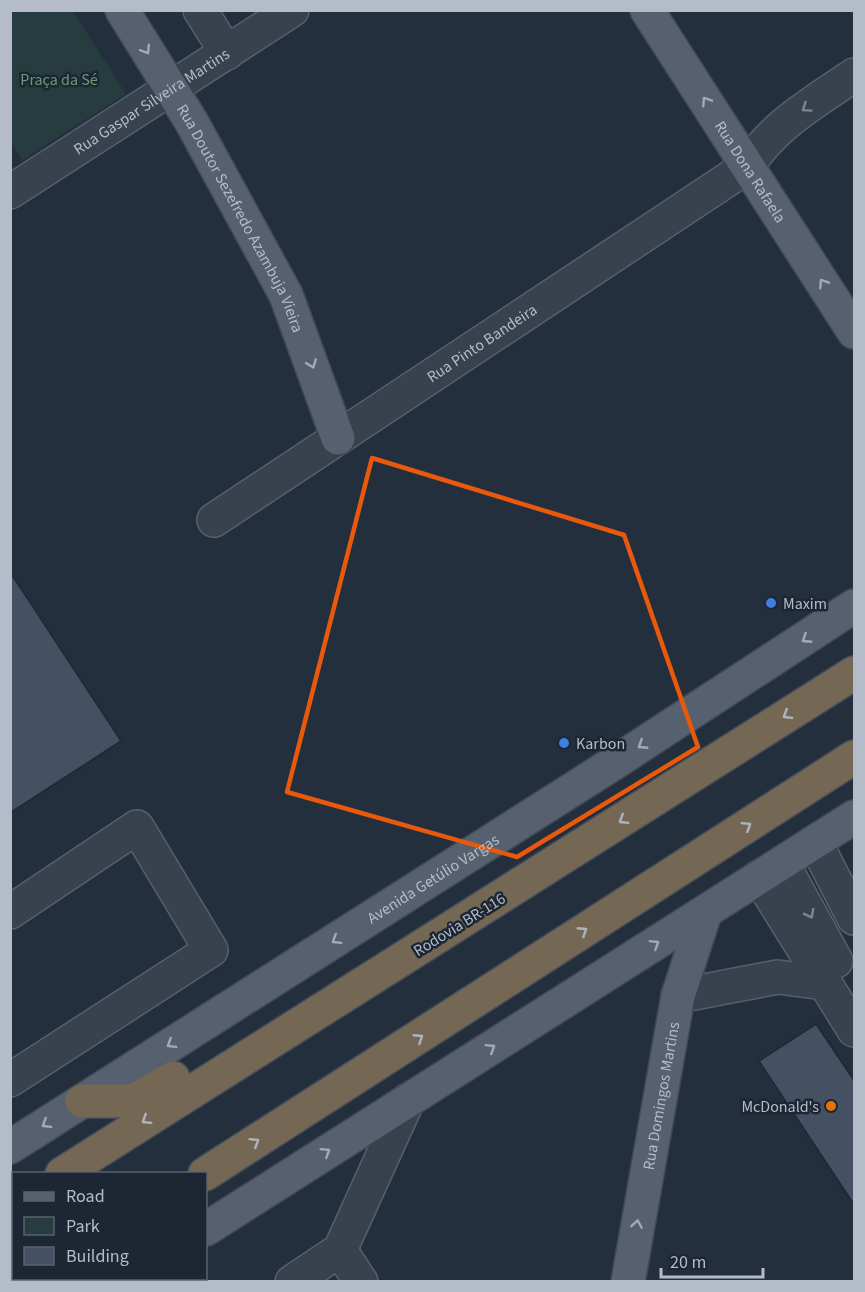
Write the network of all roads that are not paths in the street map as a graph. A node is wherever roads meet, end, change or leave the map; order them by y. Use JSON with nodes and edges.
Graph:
{"nodes":[{"id":1,"x":122,"y":10,"type":"edge"},
{"id":2,"x":200,"y":10,"type":"edge"},
{"id":3,"x":292,"y":10,"type":"edge"},
{"id":4,"x":647,"y":10,"type":"edge"},
{"id":5,"x":227,"y":52,"type":"junction"},
{"id":6,"x":855,"y":75,"type":"edge"},
{"id":7,"x":170,"y":89,"type":"junction"},
{"id":8,"x":748,"y":166,"type":"junction"},
{"id":9,"x":10,"y":192,"type":"edge"},
{"id":10,"x":855,"y":332,"type":"edge"},
{"id":11,"x":338,"y":438,"type":"junction"},
{"id":12,"x":214,"y":520,"type":"dead end"},
{"id":13,"x":855,"y":606,"type":"edge"},
{"id":14,"x":855,"y":673,"type":"edge"},
{"id":15,"x":855,"y":758,"type":"edge"},
{"id":16,"x":855,"y":817,"type":"edge"},
{"id":17,"x":815,"y":842,"type":"junction"},
{"id":18,"x":770,"y":870,"type":"junction"},
{"id":19,"x":10,"y":912,"type":"edge"},
{"id":20,"x":705,"y":913,"type":"junction"},
{"id":21,"x":855,"y":918,"type":"edge"},
{"id":22,"x":839,"y":987,"type":"edge"},
{"id":23,"x":356,"y":989,"type":"junction"},
{"id":24,"x":678,"y":996,"type":"junction"},
{"id":25,"x":855,"y":1030,"type":"edge"},
{"id":26,"x":10,"y":1080,"type":"edge"},
{"id":27,"x":408,"y":1100,"type":"junction"},
{"id":28,"x":82,"y":1101,"type":"junction"},
{"id":29,"x":10,"y":1147,"type":"edge"},
{"id":30,"x":64,"y":1172,"type":"edge"},
{"id":31,"x":207,"y":1172,"type":"edge"},
{"id":32,"x":207,"y":1228,"type":"edge"},
{"id":33,"x":340,"y":1250,"type":"junction"},
{"id":34,"x":292,"y":1281,"type":"edge"},
{"id":35,"x":361,"y":1281,"type":"edge"},
{"id":36,"x":628,"y":1281,"type":"edge"}],
"edges":[{"from":1,"to":7,"type":"main road","name":"Rua Doutor Sezefredo Azambuja Vieira","one_way":true},
{"from":2,"to":5,"type":"street"},
{"from":3,"to":5,"type":"street","name":"Rua Gaspar Silveira Martins"},
{"from":8,"to":4,"type":"main road","name":"Rua Dona Rafaela","one_way":true},
{"from":5,"to":7,"type":"street","name":"Rua Gaspar Silveira Martins"},
{"from":6,"to":8,"type":"street","one_way":true},
{"from":7,"to":9,"type":"street","name":"Rua Gaspar Silveira Martins"},
{"from":7,"to":11,"type":"main road","name":"Rua Doutor Sezefredo Azambuja Vieira","one_way":true},
{"from":10,"to":8,"type":"main road","name":"Rua Dona Rafaela","one_way":true},
{"from":8,"to":11,"type":"street","name":"Rua Pinto Bandeira"},
{"from":11,"to":12,"type":"street","name":"Rua Pinto Bandeira"},
{"from":13,"to":28,"type":"main road","name":"Avenida Getúlio Vargas","one_way":true},
{"from":14,"to":23,"type":"highway","name":"Rodovia BR-116","one_way":true},
{"from":31,"to":15,"type":"highway","one_way":true},
{"from":16,"to":17,"type":"main road"},
{"from":17,"to":18,"type":"main road"},
{"from":17,"to":21,"type":"street"},
{"from":18,"to":20,"type":"main road"},
{"from":18,"to":22,"type":"street"},
{"from":19,"to":26,"type":"street"},
{"from":20,"to":24,"type":"main road","name":"Rua Domingos Martins"},
{"from":27,"to":20,"type":"main road","one_way":true},
{"from":22,"to":24,"type":"street"},
{"from":22,"to":25,"type":"street"},
{"from":23,"to":28,"type":"highway"},
{"from":23,"to":30,"type":"highway","name":"Rodovia BR-116","one_way":true},
{"from":36,"to":24,"type":"main road","name":"Rua Domingos Martins","one_way":true},
{"from":32,"to":27,"type":"main road","one_way":true},
{"from":27,"to":33,"type":"street"},
{"from":28,"to":29,"type":"main road","name":"Avenida Getúlio Vargas","one_way":true},
{"from":33,"to":34,"type":"street"},
{"from":33,"to":35,"type":"street"}]}
